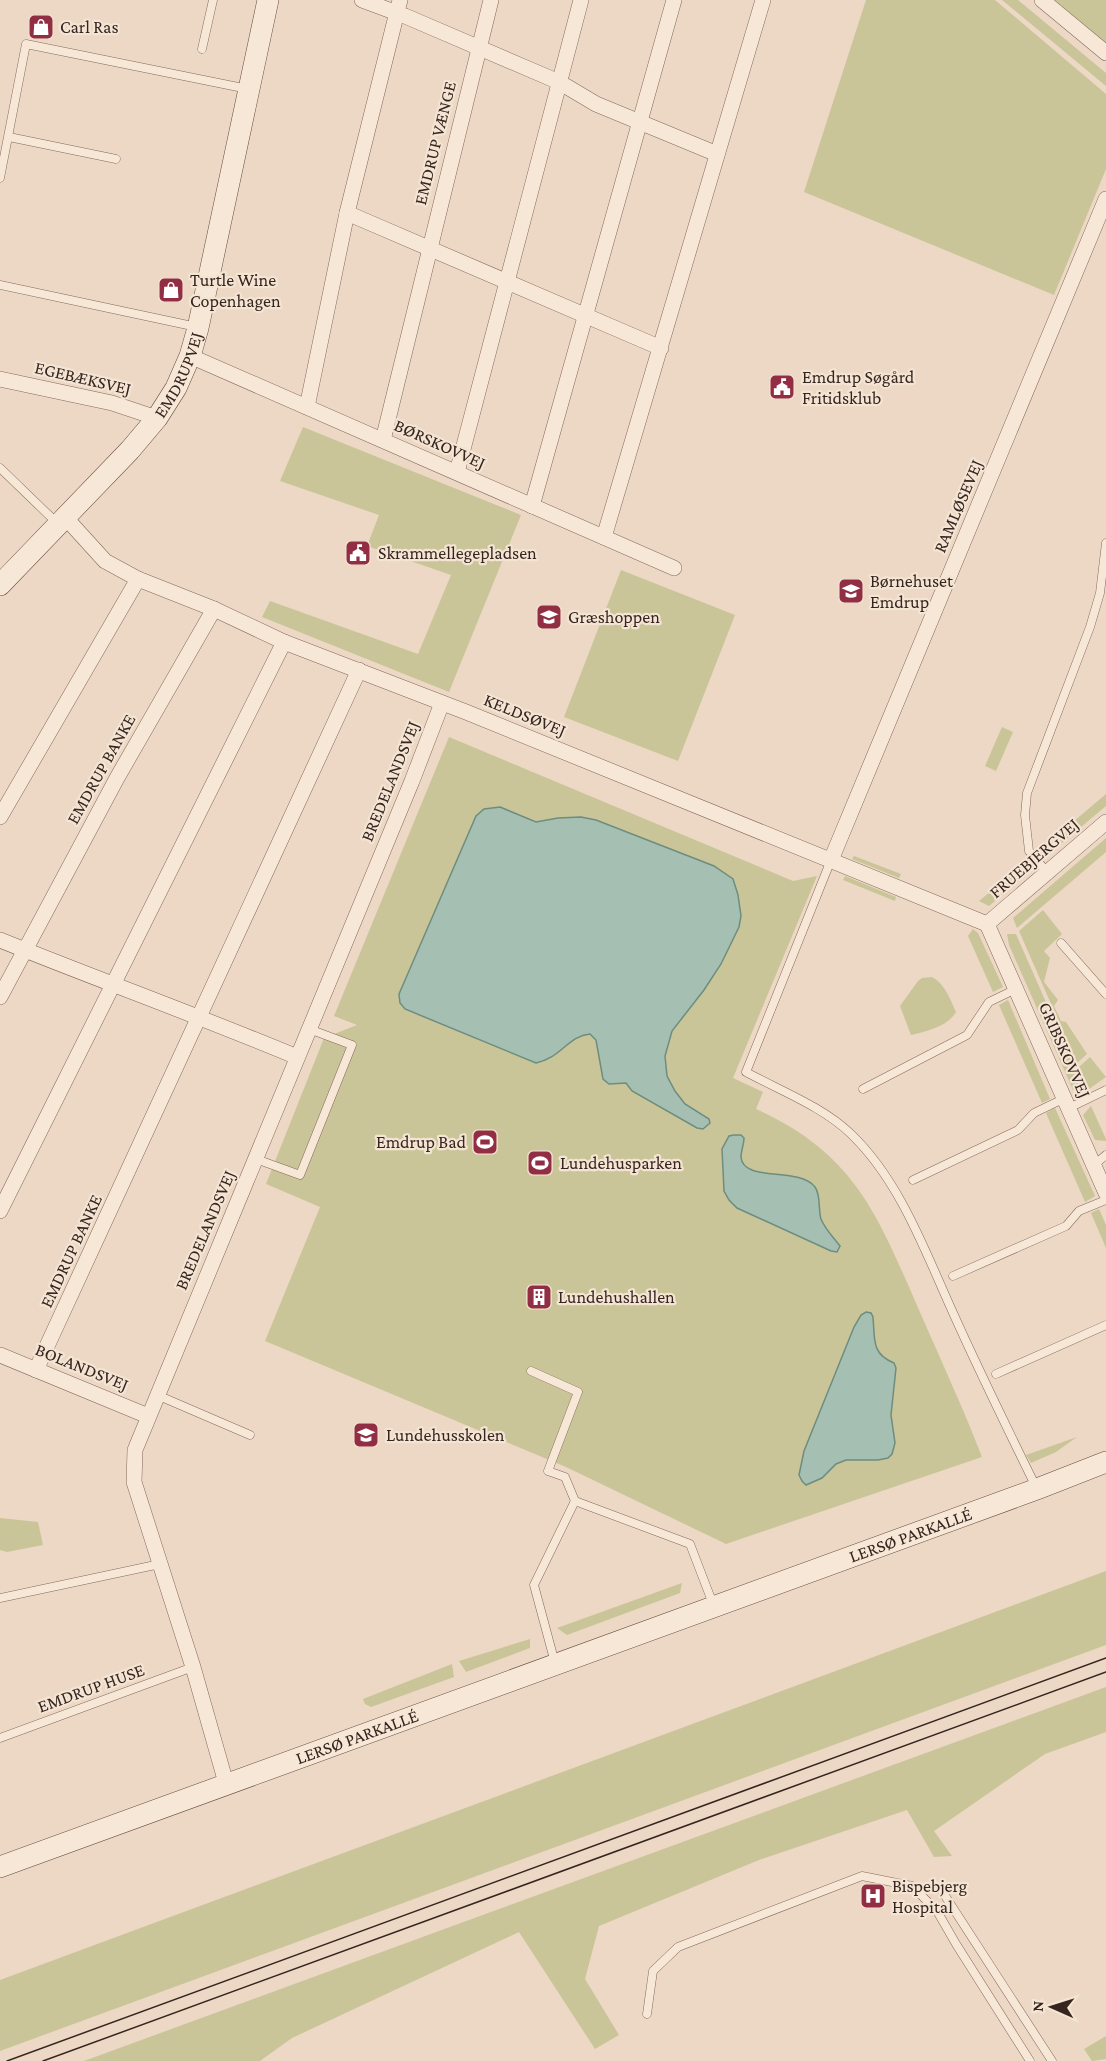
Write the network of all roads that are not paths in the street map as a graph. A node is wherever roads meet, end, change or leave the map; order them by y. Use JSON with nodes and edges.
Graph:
{"nodes":[{"id":1,"x":213,"y":0,"type":"edge"},
{"id":2,"x":268,"y":0,"type":"edge"},
{"id":3,"x":362,"y":0,"type":"edge"},
{"id":4,"x":491,"y":0,"type":"edge"},
{"id":5,"x":581,"y":0,"type":"edge"},
{"id":6,"x":674,"y":0,"type":"edge"},
{"id":7,"x":763,"y":0,"type":"edge"},
{"id":8,"x":1042,"y":0,"type":"edge"},
{"id":9,"x":398,"y":6,"type":"edge"},
{"id":10,"x":479,"y":47,"type":"junction"},
{"id":11,"x":201,"y":49,"type":"dead end"},
{"id":12,"x":1106,"y":53,"type":"edge"},
{"id":13,"x":559,"y":82,"type":"junction"},
{"id":14,"x":249,"y":90,"type":"junction"},
{"id":15,"x":640,"y":122,"type":"junction"},
{"id":16,"x":9,"y":137,"type":"junction"},
{"id":17,"x":717,"y":154,"type":"junction"},
{"id":18,"x":116,"y":159,"type":"dead end"},
{"id":19,"x":0,"y":178,"type":"edge"},
{"id":20,"x":1106,"y":199,"type":"edge"},
{"id":21,"x":347,"y":213,"type":"junction"},
{"id":22,"x":429,"y":249,"type":"junction"},
{"id":23,"x":508,"y":281,"type":"junction"},
{"id":24,"x":0,"y":285,"type":"edge"},
{"id":25,"x":585,"y":315,"type":"junction"},
{"id":26,"x":198,"y":328,"type":"junction"},
{"id":27,"x":661,"y":348,"type":"junction"},
{"id":28,"x":190,"y":356,"type":"junction"},
{"id":29,"x":0,"y":379,"type":"edge"},
{"id":30,"x":307,"y":407,"type":"junction"},
{"id":31,"x":157,"y":418,"type":"junction"},
{"id":32,"x":383,"y":440,"type":"junction"},
{"id":33,"x":0,"y":468,"type":"edge"},
{"id":34,"x":457,"y":472,"type":"junction"},
{"id":35,"x":532,"y":506,"type":"junction"},
{"id":36,"x":62,"y":521,"type":"junction"},
{"id":37,"x":604,"y":537,"type":"junction"},
{"id":38,"x":1106,"y":543,"type":"edge"},
{"id":39,"x":674,"y":568,"type":"dead end"},
{"id":40,"x":138,"y":579,"type":"junction"},
{"id":41,"x":0,"y":585,"type":"edge"},
{"id":42,"x":214,"y":609,"type":"junction"},
{"id":43,"x":284,"y":642,"type":"junction"},
{"id":44,"x":359,"y":670,"type":"junction"},
{"id":45,"x":442,"y":703,"type":"junction"},
{"id":46,"x":0,"y":817,"type":"edge"},
{"id":47,"x":1106,"y":822,"type":"edge"},
{"id":48,"x":831,"y":860,"type":"junction"},
{"id":49,"x":1047,"y":872,"type":"junction"},
{"id":50,"x":987,"y":924,"type":"junction"},
{"id":51,"x":0,"y":940,"type":"edge"},
{"id":52,"x":1061,"y":943,"type":"dead end"},
{"id":53,"x":26,"y":950,"type":"junction"},
{"id":54,"x":113,"y":985,"type":"junction"},
{"id":55,"x":1016,"y":989,"type":"junction"},
{"id":56,"x":1106,"y":994,"type":"edge"},
{"id":57,"x":0,"y":997,"type":"edge"},
{"id":58,"x":199,"y":1016,"type":"junction"},
{"id":59,"x":309,"y":1029,"type":"junction"},
{"id":60,"x":297,"y":1057,"type":"junction"},
{"id":61,"x":863,"y":1089,"type":"dead end"},
{"id":62,"x":1106,"y":1090,"type":"edge"},
{"id":63,"x":1067,"y":1103,"type":"junction"},
{"id":64,"x":256,"y":1159,"type":"junction"},
{"id":65,"x":1100,"y":1160,"type":"edge"},
{"id":66,"x":913,"y":1180,"type":"dead end"},
{"id":67,"x":1106,"y":1193,"type":"edge"},
{"id":68,"x":1106,"y":1200,"type":"edge"},
{"id":69,"x":0,"y":1211,"type":"edge"},
{"id":70,"x":953,"y":1276,"type":"dead end"},
{"id":71,"x":1106,"y":1325,"type":"edge"},
{"id":72,"x":0,"y":1355,"type":"edge"},
{"id":73,"x":36,"y":1370,"type":"junction"},
{"id":74,"x":531,"y":1371,"type":"dead end"},
{"id":75,"x":996,"y":1374,"type":"dead end"},
{"id":76,"x":157,"y":1395,"type":"junction"},
{"id":77,"x":148,"y":1416,"type":"junction"},
{"id":78,"x":250,"y":1435,"type":"dead end"},
{"id":79,"x":1106,"y":1462,"type":"edge"},
{"id":80,"x":1037,"y":1489,"type":"junction"},
{"id":81,"x":575,"y":1501,"type":"junction"},
{"id":82,"x":160,"y":1564,"type":"junction"},
{"id":83,"x":0,"y":1598,"type":"edge"},
{"id":84,"x":714,"y":1606,"type":"junction"},
{"id":85,"x":555,"y":1664,"type":"junction"},
{"id":86,"x":193,"y":1667,"type":"junction"},
{"id":87,"x":0,"y":1738,"type":"edge"},
{"id":88,"x":226,"y":1784,"type":"junction"},
{"id":89,"x":0,"y":1867,"type":"edge"},
{"id":90,"x":940,"y":1888,"type":"dead end"},
{"id":91,"x":648,"y":2014,"type":"dead end"},
{"id":92,"x":1030,"y":2061,"type":"edge"},
{"id":93,"x":1052,"y":2061,"type":"edge"}],
"edges":[{"from":1,"to":11,"type":"lane"},
{"from":2,"to":14,"type":"street","name":"EMDRUPVEJ"},
{"from":3,"to":9,"type":"street"},
{"from":4,"to":10,"type":"street","name":"EMDRUP VÆNGE"},
{"from":5,"to":13,"type":"street"},
{"from":6,"to":15,"type":"street"},
{"from":7,"to":17,"type":"street"},
{"from":8,"to":12,"type":"street"},
{"from":9,"to":10,"type":"street"},
{"from":9,"to":21,"type":"street"},
{"from":10,"to":13,"type":"street"},
{"from":10,"to":22,"type":"street","name":"EMDRUP VÆNGE"},
{"from":13,"to":15,"type":"street"},
{"from":13,"to":23,"type":"street"},
{"from":14,"to":16,"type":"lane"},
{"from":14,"to":26,"type":"street","name":"EMDRUPVEJ"},
{"from":15,"to":17,"type":"street"},
{"from":15,"to":25,"type":"street"},
{"from":16,"to":18,"type":"lane"},
{"from":16,"to":19,"type":"lane"},
{"from":17,"to":27,"type":"street"},
{"from":20,"to":48,"type":"street","name":"RAMLØSEVEJ"},
{"from":21,"to":22,"type":"street"},
{"from":21,"to":30,"type":"street"},
{"from":22,"to":23,"type":"street"},
{"from":22,"to":32,"type":"street","name":"EMDRUP VÆNGE"},
{"from":23,"to":25,"type":"street"},
{"from":23,"to":34,"type":"street"},
{"from":24,"to":26,"type":"lane"},
{"from":25,"to":27,"type":"street"},
{"from":25,"to":35,"type":"street"},
{"from":26,"to":28,"type":"street","name":"EMDRUPVEJ"},
{"from":27,"to":37,"type":"street"},
{"from":28,"to":30,"type":"street","name":"BØRSKOVVEJ"},
{"from":28,"to":31,"type":"street","name":"EMDRUPVEJ"},
{"from":29,"to":31,"type":"street","name":"EGEBÆKSVEJ"},
{"from":30,"to":32,"type":"street","name":"BØRSKOVVEJ"},
{"from":31,"to":36,"type":"street","name":"EMDRUPVEJ"},
{"from":32,"to":34,"type":"street","name":"BØRSKOVVEJ"},
{"from":33,"to":36,"type":"lane"},
{"from":34,"to":35,"type":"street","name":"BØRSKOVVEJ"},
{"from":35,"to":37,"type":"street","name":"BØRSKOVVEJ"},
{"from":36,"to":40,"type":"street","name":"KELDSØVEJ"},
{"from":36,"to":41,"type":"street","name":"EMDRUPVEJ"},
{"from":37,"to":39,"type":"street","name":"BØRSKOVVEJ"},
{"from":38,"to":49,"type":"lane"},
{"from":40,"to":42,"type":"street","name":"KELDSØVEJ"},
{"from":40,"to":46,"type":"street"},
{"from":42,"to":43,"type":"street","name":"KELDSØVEJ"},
{"from":42,"to":53,"type":"street","name":"EMDRUP BANKE"},
{"from":43,"to":44,"type":"street","name":"KELDSØVEJ"},
{"from":43,"to":54,"type":"street"},
{"from":44,"to":45,"type":"street","name":"KELDSØVEJ"},
{"from":44,"to":58,"type":"street","name":"EMDRUP BANKE"},
{"from":45,"to":48,"type":"street","name":"KELDSØVEJ"},
{"from":45,"to":59,"type":"street","name":"BREDELANDSVEJ"},
{"from":47,"to":49,"type":"street","name":"FRUEBJERGVEJ"},
{"from":48,"to":50,"type":"street","name":"KELDSØVEJ"},
{"from":48,"to":80,"type":"lane"},
{"from":49,"to":50,"type":"street","name":"FRUEBJERGVEJ"},
{"from":50,"to":55,"type":"street","name":"GRIBSKOVVEJ"},
{"from":51,"to":53,"type":"street"},
{"from":52,"to":56,"type":"lane"},
{"from":53,"to":54,"type":"street"},
{"from":53,"to":57,"type":"street","name":"EMDRUP BANKE"},
{"from":54,"to":58,"type":"street"},
{"from":54,"to":69,"type":"street"},
{"from":55,"to":61,"type":"lane"},
{"from":55,"to":63,"type":"street","name":"GRIBSKOVVEJ"},
{"from":58,"to":60,"type":"street"},
{"from":58,"to":73,"type":"street","name":"EMDRUP BANKE"},
{"from":59,"to":60,"type":"street","name":"BREDELANDSVEJ"},
{"from":59,"to":64,"type":"lane"},
{"from":60,"to":64,"type":"street","name":"BREDELANDSVEJ"},
{"from":62,"to":63,"type":"lane"},
{"from":63,"to":65,"type":"street","name":"GRIBSKOVVEJ"},
{"from":63,"to":66,"type":"lane"},
{"from":64,"to":76,"type":"street","name":"BREDELANDSVEJ"},
{"from":65,"to":67,"type":"street","name":"GRIBSKOVVEJ"},
{"from":68,"to":70,"type":"lane"},
{"from":71,"to":75,"type":"lane"},
{"from":72,"to":73,"type":"street","name":"BOLANDSVEJ"},
{"from":73,"to":77,"type":"street","name":"BOLANDSVEJ"},
{"from":74,"to":81,"type":"lane"},
{"from":76,"to":77,"type":"street","name":"BREDELANDSVEJ"},
{"from":76,"to":78,"type":"lane"},
{"from":77,"to":82,"type":"street","name":"BREDELANDSVEJ"},
{"from":79,"to":80,"type":"street","name":"LERSØ PARKALLÉ"},
{"from":80,"to":84,"type":"street","name":"LERSØ PARKALLÉ"},
{"from":81,"to":84,"type":"lane"},
{"from":81,"to":85,"type":"lane"},
{"from":82,"to":83,"type":"lane"},
{"from":82,"to":86,"type":"street","name":"BREDELANDSVEJ"},
{"from":84,"to":85,"type":"street","name":"LERSØ PARKALLÉ"},
{"from":85,"to":88,"type":"street","name":"LERSØ PARKALLÉ"},
{"from":86,"to":87,"type":"lane","name":"EMDRUP HUSE"},
{"from":86,"to":88,"type":"street","name":"BREDELANDSVEJ"},
{"from":88,"to":89,"type":"street","name":"LERSØ PARKALLÉ"},
{"from":90,"to":93,"type":"lane"},
{"from":91,"to":92,"type":"lane"}]}
